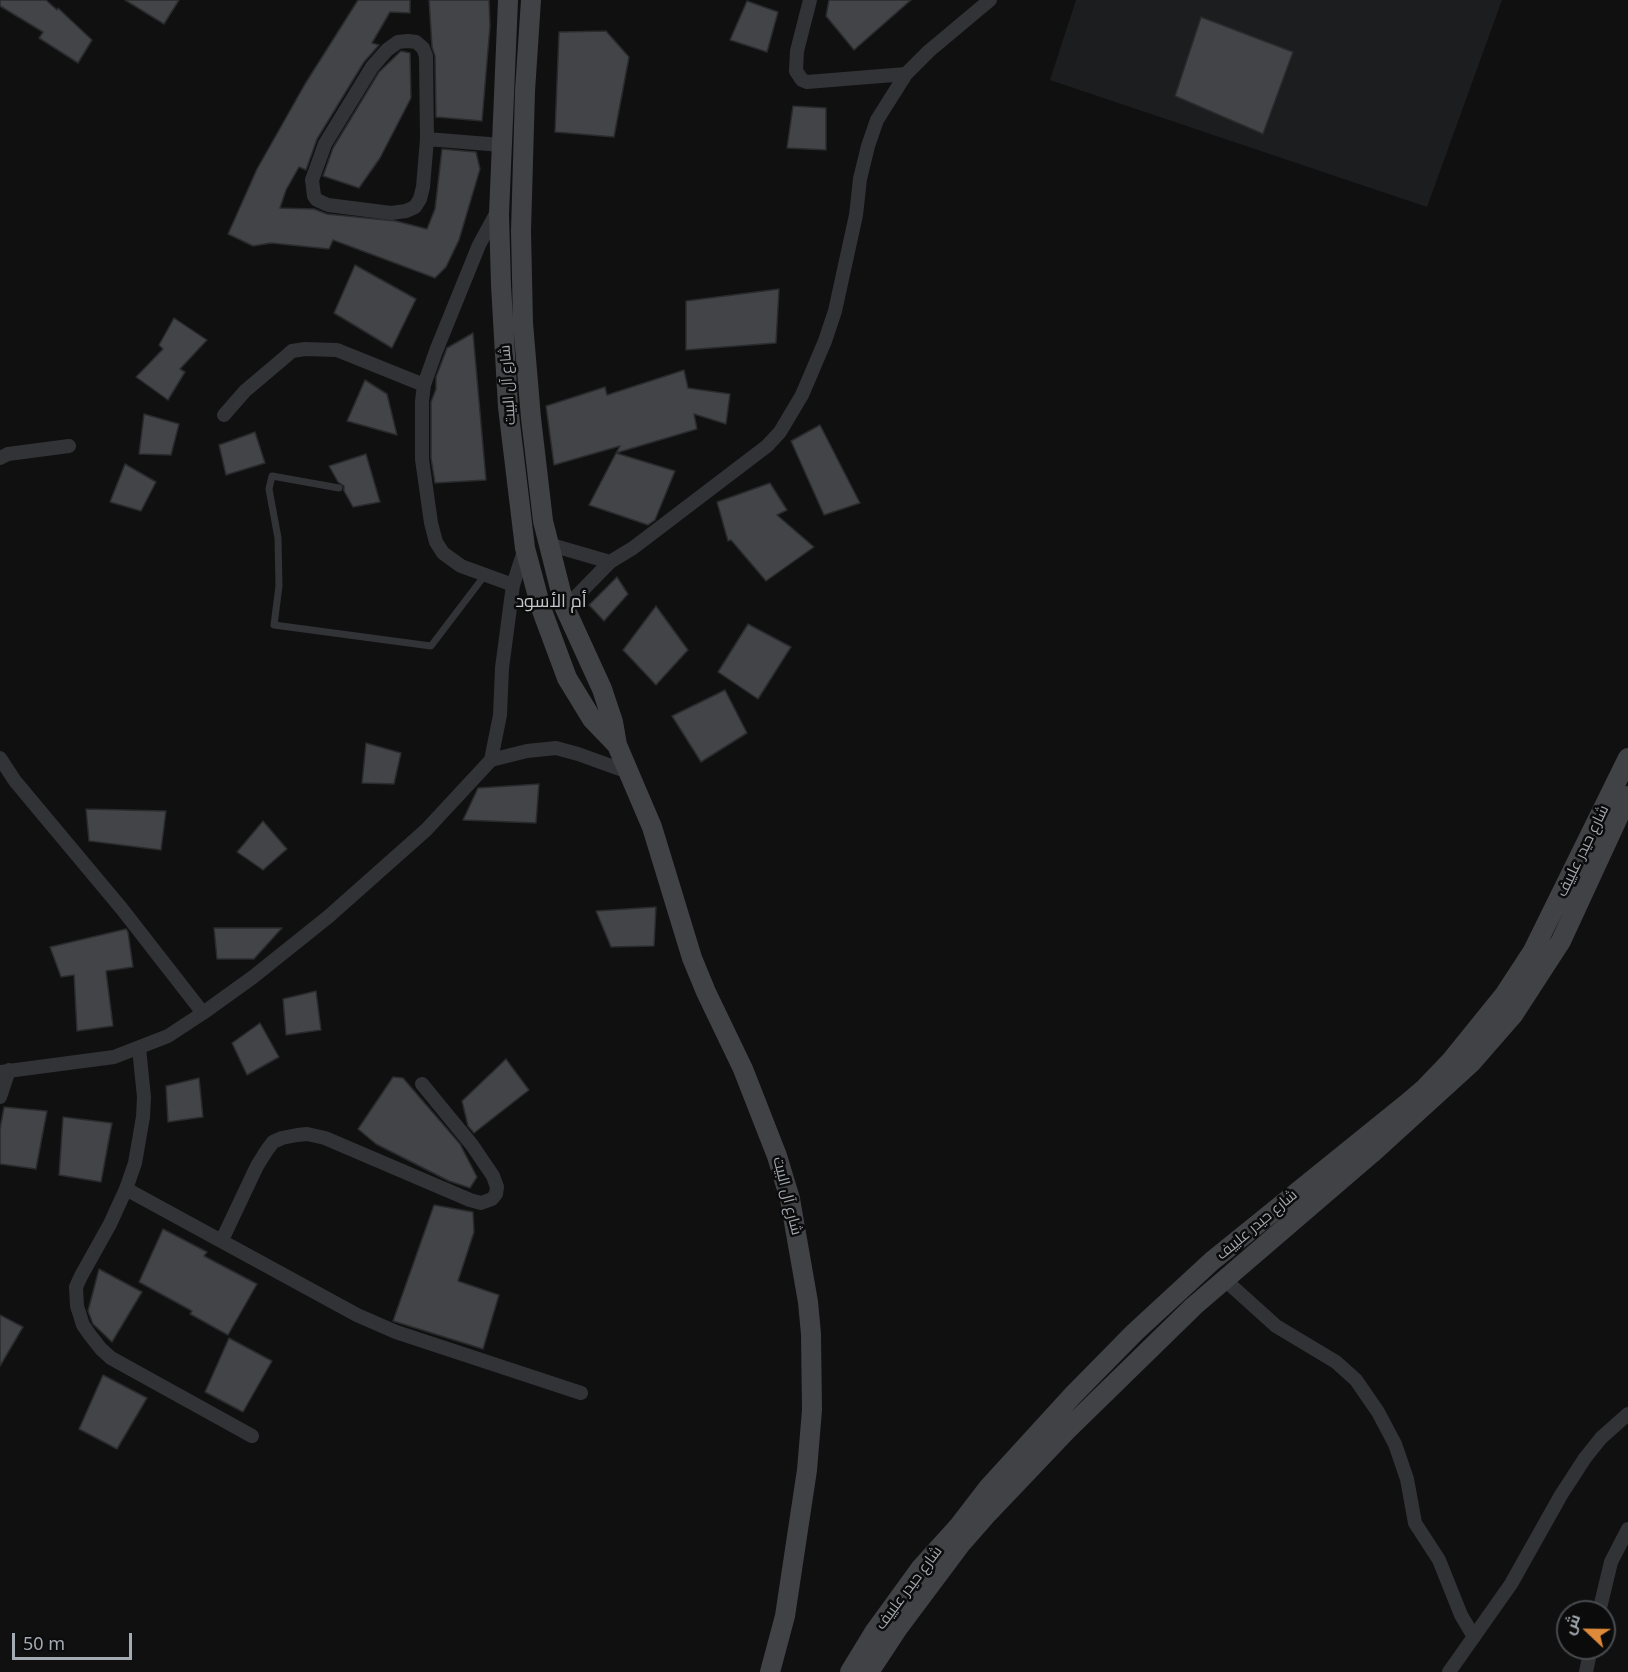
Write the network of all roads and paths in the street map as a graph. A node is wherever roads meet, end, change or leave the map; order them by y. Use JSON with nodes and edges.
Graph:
{"nodes":[{"id":1,"x":508,"y":0,"type":"edge"},
{"id":2,"x":531,"y":0,"type":"edge"},
{"id":3,"x":810,"y":0,"type":"edge"},
{"id":4,"x":990,"y":0,"type":"edge"},
{"id":5,"x":906,"y":74,"type":"junction"},
{"id":6,"x":427,"y":139,"type":"junction"},
{"id":7,"x":501,"y":145,"type":"junction"},
{"id":8,"x":500,"y":207,"type":"junction"},
{"id":9,"x":424,"y":385,"type":"junction"},
{"id":10,"x":224,"y":415,"type":"dead end"},
{"id":11,"x":69,"y":446,"type":"dead end"},
{"id":12,"x":0,"y":458,"type":"edge"},
{"id":13,"x":538,"y":487,"type":"junction"},
{"id":14,"x":339,"y":488,"type":"dead end"},
{"id":15,"x":518,"y":493,"type":"junction"},
{"id":16,"x":548,"y":544,"type":"junction"},
{"id":17,"x":525,"y":548,"type":"junction"},
{"id":18,"x":610,"y":562,"type":"junction"},
{"id":19,"x":486,"y":575,"type":"junction"},
{"id":20,"x":513,"y":585,"type":"junction"},
{"id":21,"x":566,"y":609,"type":"junction"},
{"id":22,"x":617,"y":745,"type":"junction"},
{"id":23,"x":0,"y":758,"type":"edge"},
{"id":24,"x":1628,"y":758,"type":"edge"},
{"id":25,"x":491,"y":760,"type":"junction"},
{"id":26,"x":628,"y":772,"type":"junction"},
{"id":27,"x":1628,"y":796,"type":"edge"},
{"id":28,"x":203,"y":1013,"type":"junction"},
{"id":29,"x":139,"y":1048,"type":"junction"},
{"id":30,"x":4,"y":1071,"type":"edge"},
{"id":31,"x":422,"y":1084,"type":"dead end"},
{"id":32,"x":0,"y":1097,"type":"edge"},
{"id":33,"x":126,"y":1189,"type":"junction"},
{"id":34,"x":222,"y":1240,"type":"junction"},
{"id":35,"x":1225,"y":1280,"type":"junction"},
{"id":36,"x":581,"y":1393,"type":"dead end"},
{"id":37,"x":1628,"y":1414,"type":"edge"},
{"id":38,"x":252,"y":1436,"type":"dead end"},
{"id":39,"x":1628,"y":1529,"type":"edge"},
{"id":40,"x":1602,"y":1600,"type":"edge"},
{"id":41,"x":1474,"y":1637,"type":"junction"},
{"id":42,"x":1452,"y":1671,"type":"edge"},
{"id":43,"x":770,"y":1672,"type":"edge"},
{"id":44,"x":850,"y":1672,"type":"edge"},
{"id":45,"x":869,"y":1672,"type":"edge"}],
"edges":[{"from":1,"to":7,"type":"street","name":"شارع آل البيت"},
{"from":2,"to":13,"type":"street","name":"شارع آل البيت"},
{"from":3,"to":5,"type":"street"},
{"from":4,"to":5,"type":"street"},
{"from":5,"to":18,"type":"street"},
{"from":6,"to":6,"type":"street"},
{"from":6,"to":7,"type":"street"},
{"from":7,"to":8,"type":"street","name":"شارع آل البيت"},
{"from":8,"to":9,"type":"street"},
{"from":8,"to":15,"type":"street","name":"شارع آل البيت"},
{"from":9,"to":10,"type":"street"},
{"from":9,"to":19,"type":"street"},
{"from":11,"to":12,"type":"street"},
{"from":13,"to":15,"type":"street"},
{"from":13,"to":16,"type":"street","name":"شارع آل البيت"},
{"from":14,"to":19,"type":"lane"},
{"from":15,"to":17,"type":"street","name":"شارع آل البيت"},
{"from":16,"to":18,"type":"street"},
{"from":16,"to":21,"type":"street","name":"شارع آل البيت"},
{"from":17,"to":20,"type":"street"},
{"from":17,"to":22,"type":"street","name":"شارع آل البيت"},
{"from":18,"to":21,"type":"street"},
{"from":19,"to":20,"type":"street"},
{"from":20,"to":25,"type":"street"},
{"from":21,"to":22,"type":"street","name":"شارع آل البيت"},
{"from":22,"to":26,"type":"street","name":"شارع آل البيت"},
{"from":23,"to":28,"type":"street"},
{"from":24,"to":44,"type":"street","name":"شارع حيدر علييف"},
{"from":25,"to":26,"type":"street"},
{"from":25,"to":28,"type":"street"},
{"from":26,"to":43,"type":"street","name":"شارع آل البيت"},
{"from":27,"to":35,"type":"street","name":"شارع حيدر علييف"},
{"from":28,"to":29,"type":"street"},
{"from":29,"to":30,"type":"street"},
{"from":29,"to":33,"type":"street"},
{"from":30,"to":32,"type":"street"},
{"from":31,"to":34,"type":"street"},
{"from":33,"to":34,"type":"street"},
{"from":33,"to":38,"type":"street"},
{"from":34,"to":36,"type":"street"},
{"from":35,"to":41,"type":"street"},
{"from":35,"to":45,"type":"street","name":"شارع حيدر علييف"},
{"from":37,"to":41,"type":"street"},
{"from":39,"to":40,"type":"street"},
{"from":41,"to":42,"type":"street"}]}
